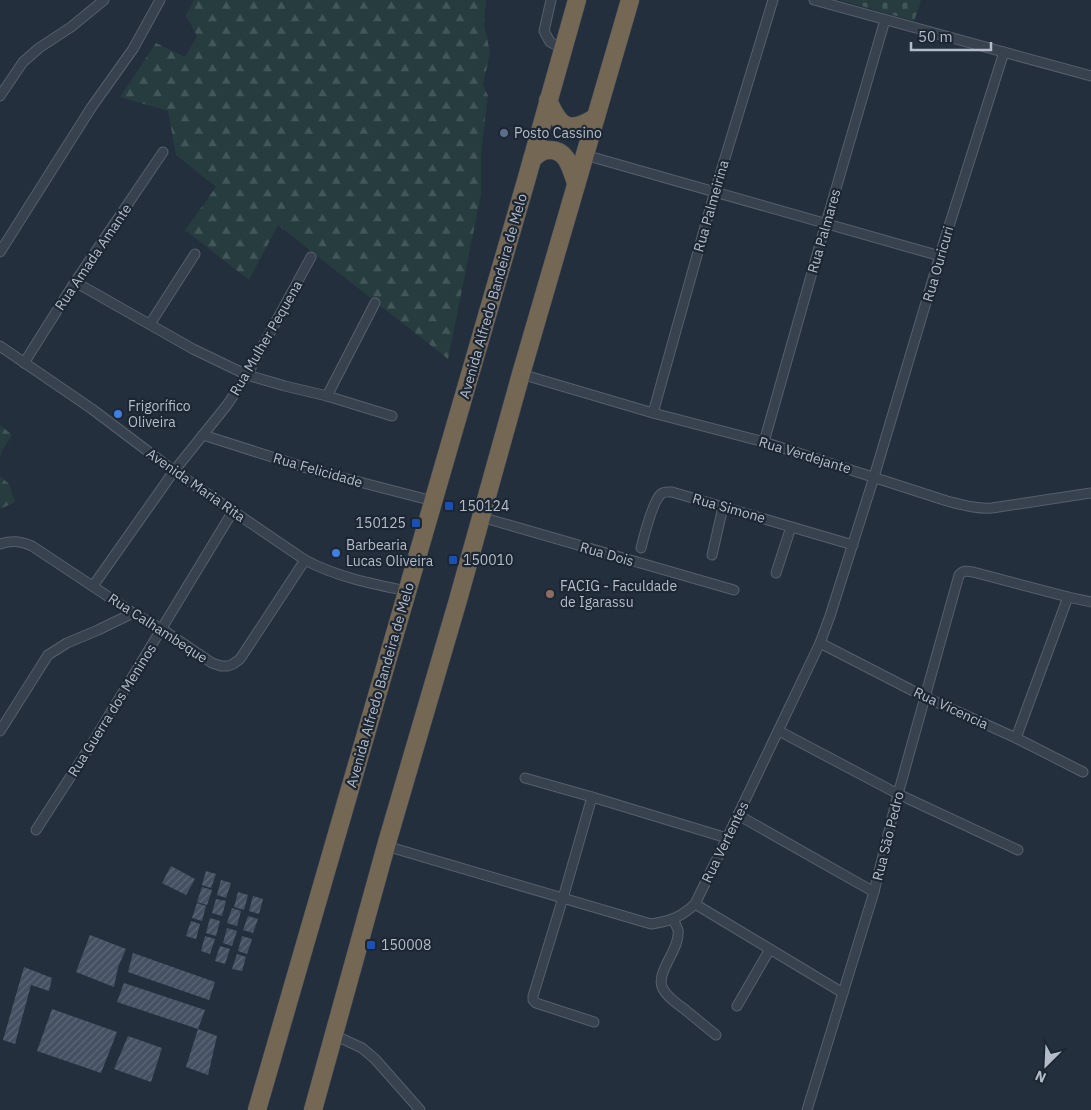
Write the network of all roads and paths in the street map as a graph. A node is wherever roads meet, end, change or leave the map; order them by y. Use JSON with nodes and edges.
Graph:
{"nodes":[{"id":1,"x":104,"y":0,"type":"edge"},
{"id":2,"x":160,"y":0,"type":"edge"},
{"id":3,"x":551,"y":0,"type":"edge"},
{"id":4,"x":577,"y":0,"type":"edge"},
{"id":5,"x":630,"y":0,"type":"edge"},
{"id":6,"x":773,"y":0,"type":"edge"},
{"id":7,"x":814,"y":0,"type":"edge"},
{"id":8,"x":885,"y":20,"type":"junction"},
{"id":9,"x":563,"y":49,"type":"junction"},
{"id":10,"x":1004,"y":52,"type":"junction"},
{"id":11,"x":1091,"y":76,"type":"edge"},
{"id":12,"x":0,"y":96,"type":"edge"},
{"id":13,"x":548,"y":100,"type":"junction"},
{"id":14,"x":596,"y":116,"type":"junction"},
{"id":15,"x":163,"y":152,"type":"dead end"},
{"id":16,"x":585,"y":155,"type":"junction"},
{"id":17,"x":532,"y":159,"type":"junction"},
{"id":18,"x":576,"y":183,"type":"junction"},
{"id":19,"x":715,"y":191,"type":"junction"},
{"id":20,"x":826,"y":223,"type":"junction"},
{"id":21,"x":0,"y":252,"type":"edge"},
{"id":22,"x":195,"y":254,"type":"dead end"},
{"id":23,"x":940,"y":256,"type":"junction"},
{"id":24,"x":311,"y":257,"type":"dead end"},
{"id":25,"x":75,"y":282,"type":"junction"},
{"id":26,"x":375,"y":303,"type":"dead end"},
{"id":27,"x":150,"y":324,"type":"junction"},
{"id":28,"x":0,"y":346,"type":"edge"},
{"id":29,"x":24,"y":362,"type":"junction"},
{"id":30,"x":521,"y":374,"type":"junction"},
{"id":31,"x":247,"y":375,"type":"junction"},
{"id":32,"x":327,"y":396,"type":"junction"},
{"id":33,"x":653,"y":412,"type":"junction"},
{"id":34,"x":392,"y":416,"type":"dead end"},
{"id":35,"x":204,"y":435,"type":"junction"},
{"id":36,"x":764,"y":442,"type":"junction"},
{"id":37,"x":174,"y":471,"type":"junction"},
{"id":38,"x":874,"y":477,"type":"junction"},
{"id":39,"x":1091,"y":493,"type":"edge"},
{"id":40,"x":433,"y":502,"type":"junction"},
{"id":41,"x":723,"y":507,"type":"junction"},
{"id":42,"x":233,"y":511,"type":"junction"},
{"id":43,"x":481,"y":517,"type":"junction"},
{"id":44,"x":791,"y":527,"type":"junction"},
{"id":45,"x":0,"y":544,"type":"edge"},
{"id":46,"x":852,"y":545,"type":"junction"},
{"id":47,"x":641,"y":548,"type":"dead end"},
{"id":48,"x":712,"y":554,"type":"dead end"},
{"id":49,"x":305,"y":560,"type":"junction"},
{"id":50,"x":776,"y":574,"type":"dead end"},
{"id":51,"x":93,"y":586,"type":"junction"},
{"id":52,"x":734,"y":590,"type":"dead end"},
{"id":53,"x":407,"y":591,"type":"junction"},
{"id":54,"x":1068,"y":597,"type":"junction"},
{"id":55,"x":1091,"y":602,"type":"edge"},
{"id":56,"x":133,"y":613,"type":"junction"},
{"id":57,"x":162,"y":629,"type":"junction"},
{"id":58,"x":820,"y":644,"type":"junction"},
{"id":59,"x":925,"y":697,"type":"junction"},
{"id":60,"x":0,"y":731,"type":"edge"},
{"id":61,"x":779,"y":731,"type":"junction"},
{"id":62,"x":1016,"y":738,"type":"junction"},
{"id":63,"x":1083,"y":772,"type":"dead end"},
{"id":64,"x":525,"y":778,"type":"dead end"},
{"id":65,"x":898,"y":794,"type":"junction"},
{"id":66,"x":592,"y":797,"type":"junction"},
{"id":67,"x":738,"y":815,"type":"junction"},
{"id":68,"x":36,"y":830,"type":"dead end"},
{"id":69,"x":727,"y":838,"type":"junction"},
{"id":70,"x":386,"y":846,"type":"junction"},
{"id":71,"x":1018,"y":850,"type":"dead end"},
{"id":72,"x":874,"y":892,"type":"junction"},
{"id":73,"x":563,"y":898,"type":"junction"},
{"id":74,"x":695,"y":904,"type":"junction"},
{"id":75,"x":673,"y":920,"type":"junction"},
{"id":76,"x":770,"y":949,"type":"junction"},
{"id":77,"x":843,"y":993,"type":"junction"},
{"id":78,"x":737,"y":1006,"type":"dead end"},
{"id":79,"x":594,"y":1022,"type":"dead end"},
{"id":80,"x":334,"y":1035,"type":"junction"},
{"id":81,"x":716,"y":1035,"type":"dead end"},
{"id":82,"x":257,"y":1110,"type":"edge"},
{"id":83,"x":313,"y":1110,"type":"edge"},
{"id":84,"x":420,"y":1110,"type":"edge"},
{"id":85,"x":807,"y":1110,"type":"edge"}],
"edges":[{"from":1,"to":12,"type":"street"},
{"from":2,"to":21,"type":"street"},
{"from":3,"to":9,"type":"street"},
{"from":4,"to":9,"type":"highway","name":"Avenida Alfredo Bandeira de Melo"},
{"from":5,"to":14,"type":"highway"},
{"from":6,"to":19,"type":"street","name":"Rua Palmeirina"},
{"from":7,"to":8,"type":"street"},
{"from":8,"to":10,"type":"street"},
{"from":8,"to":20,"type":"street","name":"Rua Palmares"},
{"from":9,"to":13,"type":"highway","name":"Avenida Alfredo Bandeira de Melo"},
{"from":10,"to":11,"type":"street"},
{"from":10,"to":23,"type":"street","name":"Rua Ouricuri"},
{"from":13,"to":14,"type":"highway"},
{"from":13,"to":17,"type":"highway","name":"Avenida Alfredo Bandeira de Melo"},
{"from":14,"to":16,"type":"highway"},
{"from":15,"to":25,"type":"street","name":"Rua Amada Amante"},
{"from":16,"to":18,"type":"highway"},
{"from":16,"to":19,"type":"street"},
{"from":17,"to":18,"type":"highway"},
{"from":17,"to":40,"type":"highway","name":"Avenida Alfredo Bandeira de Melo"},
{"from":18,"to":30,"type":"highway"},
{"from":19,"to":20,"type":"street"},
{"from":19,"to":33,"type":"street","name":"Rua Palmeirina"},
{"from":20,"to":23,"type":"street"},
{"from":20,"to":36,"type":"street","name":"Rua Palmares"},
{"from":22,"to":27,"type":"street"},
{"from":23,"to":38,"type":"street","name":"Rua Ouricuri"},
{"from":24,"to":31,"type":"street","name":"Rua Mulher Pequena"},
{"from":25,"to":27,"type":"street"},
{"from":25,"to":29,"type":"street","name":"Rua Amada Amante"},
{"from":26,"to":32,"type":"street"},
{"from":27,"to":31,"type":"street"},
{"from":28,"to":29,"type":"street","name":"Avenida Maria Rita"},
{"from":29,"to":37,"type":"street","name":"Avenida Maria Rita"},
{"from":30,"to":33,"type":"street","name":"Rua Verdejante"},
{"from":30,"to":43,"type":"highway"},
{"from":31,"to":32,"type":"street"},
{"from":31,"to":35,"type":"street","name":"Rua Mulher Pequena"},
{"from":32,"to":34,"type":"street"},
{"from":33,"to":36,"type":"street","name":"Rua Verdejante"},
{"from":35,"to":37,"type":"street","name":"Rua Mulher Pequena"},
{"from":35,"to":40,"type":"street","name":"Rua Felicidade"},
{"from":36,"to":38,"type":"street","name":"Rua Verdejante"},
{"from":37,"to":42,"type":"street","name":"Avenida Maria Rita"},
{"from":37,"to":51,"type":"street","name":"Rua Mulher Pequena"},
{"from":38,"to":39,"type":"street","name":"Rua Verdejante"},
{"from":38,"to":46,"type":"street","name":"Rua Vertentes"},
{"from":40,"to":53,"type":"highway","name":"Avenida Alfredo Bandeira de Melo"},
{"from":41,"to":44,"type":"street","name":"Rua Simone"},
{"from":41,"to":47,"type":"street","name":"Rua Simone"},
{"from":41,"to":48,"type":"street"},
{"from":42,"to":49,"type":"street","name":"Avenida Maria Rita"},
{"from":42,"to":57,"type":"street","name":"Rua Guerra dos Meninos"},
{"from":43,"to":52,"type":"street","name":"Rua Dois"},
{"from":43,"to":70,"type":"highway"},
{"from":44,"to":46,"type":"street","name":"Rua Simone"},
{"from":44,"to":50,"type":"street"},
{"from":45,"to":51,"type":"street","name":"Rua Calhambeque"},
{"from":46,"to":58,"type":"street","name":"Rua Vertentes"},
{"from":49,"to":53,"type":"street","name":"Avenida Maria Rita"},
{"from":49,"to":57,"type":"street","name":"Rua Calhambeque"},
{"from":51,"to":56,"type":"street","name":"Rua Calhambeque"},
{"from":53,"to":82,"type":"highway","name":"Avenida Alfredo Bandeira de Melo"},
{"from":54,"to":55,"type":"street"},
{"from":54,"to":59,"type":"street","name":"Rua São Pedro"},
{"from":54,"to":62,"type":"street"},
{"from":56,"to":57,"type":"street","name":"Rua Calhambeque"},
{"from":56,"to":60,"type":"street"},
{"from":57,"to":68,"type":"street","name":"Rua Guerra dos Meninos"},
{"from":58,"to":59,"type":"street","name":"Rua Vicencia"},
{"from":58,"to":61,"type":"street","name":"Rua Vertentes"},
{"from":59,"to":62,"type":"street","name":"Rua Vicencia"},
{"from":59,"to":65,"type":"street","name":"Rua São Pedro"},
{"from":61,"to":65,"type":"street"},
{"from":61,"to":67,"type":"street","name":"Rua Vertentes"},
{"from":62,"to":63,"type":"street","name":"Rua Vicencia"},
{"from":64,"to":66,"type":"street"},
{"from":65,"to":71,"type":"street"},
{"from":65,"to":72,"type":"street","name":"Rua São Pedro"},
{"from":66,"to":69,"type":"street"},
{"from":66,"to":73,"type":"street"},
{"from":67,"to":69,"type":"street","name":"Rua Vertentes"},
{"from":67,"to":72,"type":"street"},
{"from":69,"to":74,"type":"street","name":"Rua Vertentes"},
{"from":70,"to":73,"type":"street","name":"Rua Vertentes"},
{"from":70,"to":80,"type":"highway"},
{"from":72,"to":77,"type":"street","name":"Rua São Pedro"},
{"from":73,"to":75,"type":"street","name":"Rua Vertentes"},
{"from":73,"to":79,"type":"street"},
{"from":74,"to":75,"type":"street","name":"Rua Vertentes"},
{"from":74,"to":76,"type":"street"},
{"from":75,"to":81,"type":"street"},
{"from":76,"to":77,"type":"street"},
{"from":76,"to":78,"type":"street"},
{"from":77,"to":85,"type":"street","name":"Rua São Pedro"},
{"from":80,"to":83,"type":"highway"},
{"from":80,"to":84,"type":"street"}]}
